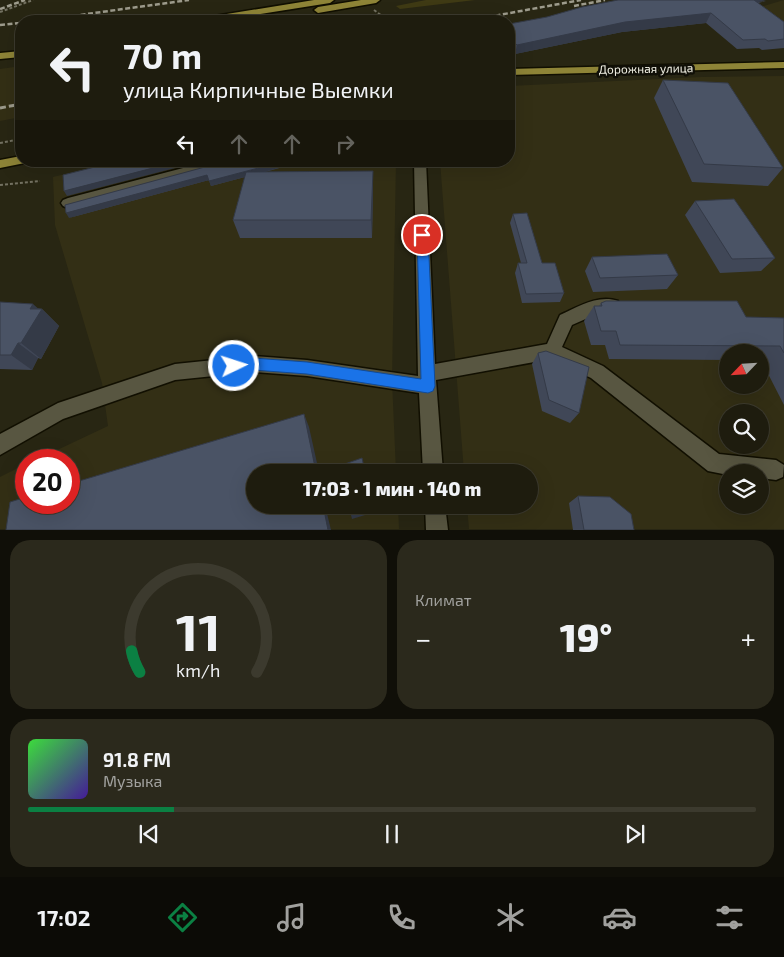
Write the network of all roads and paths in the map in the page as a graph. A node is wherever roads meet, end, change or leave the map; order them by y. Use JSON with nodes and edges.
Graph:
{"nodes":[{"id":1,"x":33,"y":0,"type":"edge"},
{"id":2,"x":330,"y":0,"type":"edge"},
{"id":3,"x":376,"y":0,"type":"edge"},
{"id":4,"x":0,"y":12,"type":"edge"},
{"id":5,"x":239,"y":15,"type":"edge"},
{"id":6,"x":286,"y":15,"type":"edge"},
{"id":7,"x":15,"y":47,"type":"edge"},
{"id":8,"x":0,"y":48,"type":"edge"},
{"id":9,"x":15,"y":55,"type":"edge"},
{"id":10,"x":0,"y":56,"type":"edge"},
{"id":11,"x":784,"y":66,"type":"edge"},
{"id":12,"x":515,"y":72,"type":"edge"},
{"id":13,"x":15,"y":140,"type":"edge"},
{"id":14,"x":0,"y":143,"type":"edge"},
{"id":15,"x":15,"y":161,"type":"edge"},
{"id":16,"x":0,"y":164,"type":"edge"},
{"id":17,"x":203,"y":167,"type":"edge"},
{"id":18,"x":420,"y":167,"type":"edge"},
{"id":19,"x":40,"y":181,"type":"dead end"},
{"id":20,"x":0,"y":185,"type":"edge"},
{"id":21,"x":68,"y":203,"type":"edge"},
{"id":22,"x":624,"y":306,"type":"edge"},
{"id":23,"x":552,"y":351,"type":"junction"},
{"id":24,"x":428,"y":380,"type":"junction"},
{"id":25,"x":0,"y":445,"type":"edge"},
{"id":26,"x":433,"y":464,"type":"edge"},
{"id":27,"x":776,"y":470,"type":"dead end"},
{"id":28,"x":436,"y":514,"type":"edge"},
{"id":29,"x":437,"y":530,"type":"edge"}],
"edges":[{"from":1,"to":4,"type":"path"},
{"from":2,"to":5,"type":"main road"},
{"from":3,"to":6,"type":"main road"},
{"from":7,"to":8,"type":"main road"},
{"from":9,"to":10,"type":"main road"},
{"from":11,"to":12,"type":"main road","name":"Дорожная улица"},
{"from":13,"to":14,"type":"path"},
{"from":15,"to":16,"type":"main road"},
{"from":17,"to":21,"type":"street"},
{"from":18,"to":24,"type":"street"},
{"from":19,"to":20,"type":"path"},
{"from":22,"to":23,"type":"street"},
{"from":23,"to":24,"type":"street"},
{"from":23,"to":27,"type":"street"},
{"from":24,"to":25,"type":"street"},
{"from":24,"to":26,"type":"street"},
{"from":28,"to":29,"type":"street"}]}
